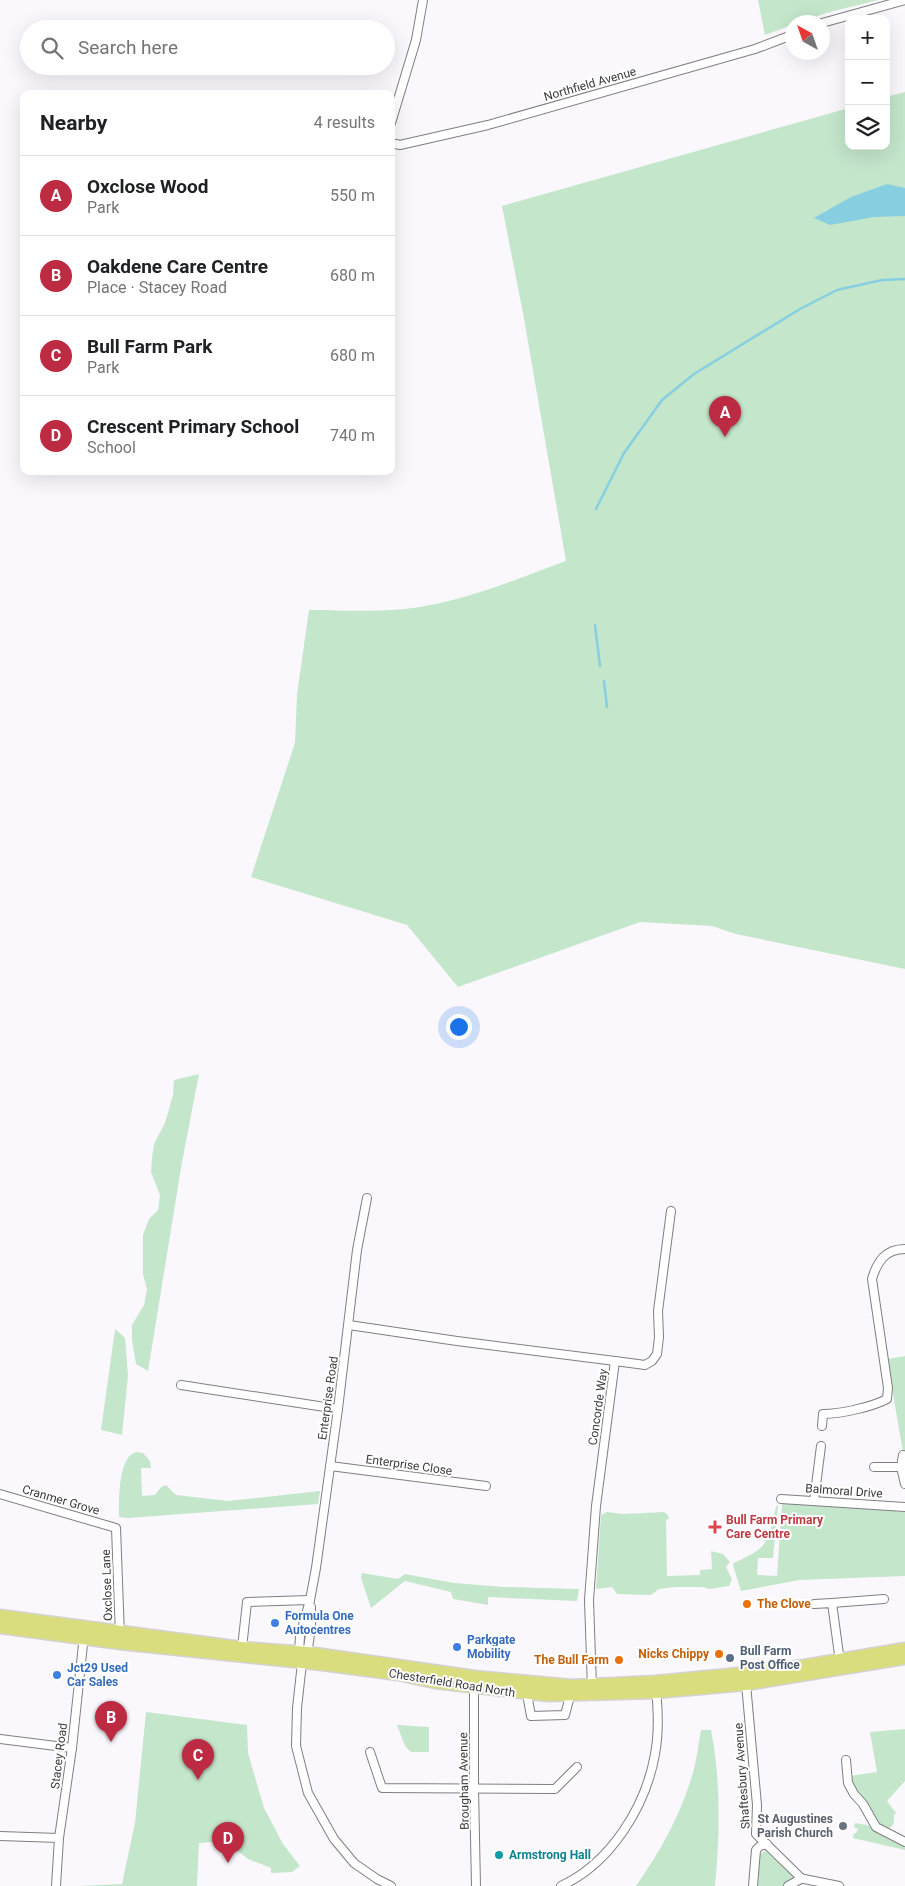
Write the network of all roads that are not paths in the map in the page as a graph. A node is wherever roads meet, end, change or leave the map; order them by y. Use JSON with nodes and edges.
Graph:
{"nodes":[{"id":1,"x":423,"y":0,"type":"edge"},
{"id":2,"x":905,"y":0,"type":"edge"},
{"id":3,"x":830,"y":21,"type":"edge"},
{"id":4,"x":785,"y":38,"type":"edge"},
{"id":5,"x":395,"y":110,"type":"edge"},
{"id":6,"x":395,"y":144,"type":"edge"},
{"id":7,"x":367,"y":1198,"type":"dead end"},
{"id":8,"x":670,"y":1211,"type":"dead end"},
{"id":9,"x":905,"y":1249,"type":"edge"},
{"id":10,"x":349,"y":1325,"type":"junction"},
{"id":11,"x":616,"y":1361,"type":"junction"},
{"id":12,"x":181,"y":1384,"type":"dead end"},
{"id":13,"x":338,"y":1409,"type":"junction"},
{"id":14,"x":822,"y":1426,"type":"dead end"},
{"id":15,"x":821,"y":1446,"type":"dead end"},
{"id":16,"x":903,"y":1455,"type":"dead end"},
{"id":17,"x":330,"y":1466,"type":"junction"},
{"id":18,"x":874,"y":1466,"type":"dead end"},
{"id":19,"x":901,"y":1467,"type":"junction"},
{"id":20,"x":905,"y":1484,"type":"edge"},
{"id":21,"x":486,"y":1486,"type":"dead end"},
{"id":22,"x":0,"y":1494,"type":"edge"},
{"id":23,"x":781,"y":1499,"type":"dead end"},
{"id":24,"x":814,"y":1500,"type":"junction"},
{"id":25,"x":905,"y":1507,"type":"edge"},
{"id":26,"x":116,"y":1528,"type":"joint"},
{"id":27,"x":884,"y":1598,"type":"dead end"},
{"id":28,"x":310,"y":1600,"type":"junction"},
{"id":29,"x":832,"y":1603,"type":"junction"},
{"id":30,"x":814,"y":1604,"type":"dead end"},
{"id":31,"x":0,"y":1616,"type":"edge"},
{"id":32,"x":0,"y":1627,"type":"edge"},
{"id":33,"x":84,"y":1633,"type":"junction"},
{"id":34,"x":120,"y":1637,"type":"junction"},
{"id":35,"x":242,"y":1648,"type":"junction"},
{"id":36,"x":905,"y":1649,"type":"edge"},
{"id":37,"x":303,"y":1656,"type":"junction"},
{"id":38,"x":905,"y":1658,"type":"edge"},
{"id":39,"x":840,"y":1664,"type":"junction"},
{"id":40,"x":747,"y":1679,"type":"junction"},
{"id":41,"x":475,"y":1682,"type":"junction"},
{"id":42,"x":656,"y":1687,"type":"junction"},
{"id":43,"x":592,"y":1690,"type":"junction"},
{"id":44,"x":527,"y":1694,"type":"junction"},
{"id":45,"x":570,"y":1696,"type":"junction"},
{"id":46,"x":0,"y":1738,"type":"edge"},
{"id":47,"x":72,"y":1748,"type":"junction"},
{"id":48,"x":370,"y":1752,"type":"dead end"},
{"id":49,"x":846,"y":1760,"type":"dead end"},
{"id":50,"x":577,"y":1767,"type":"dead end"},
{"id":51,"x":474,"y":1788,"type":"junction"},
{"id":52,"x":0,"y":1836,"type":"edge"},
{"id":53,"x":60,"y":1838,"type":"junction"},
{"id":54,"x":905,"y":1842,"type":"edge"},
{"id":55,"x":766,"y":1844,"type":"junction"},
{"id":56,"x":799,"y":1878,"type":"junction"},
{"id":57,"x":56,"y":1886,"type":"edge"},
{"id":58,"x":391,"y":1886,"type":"edge"},
{"id":59,"x":476,"y":1886,"type":"edge"},
{"id":60,"x":561,"y":1886,"type":"edge"},
{"id":61,"x":753,"y":1886,"type":"edge"},
{"id":62,"x":788,"y":1886,"type":"edge"},
{"id":63,"x":839,"y":1886,"type":"edge"}],
"edges":[{"from":1,"to":5,"type":"street"},
{"from":2,"to":3,"type":"street"},
{"from":4,"to":6,"type":"street","name":"Northfield Avenue"},
{"from":7,"to":10,"type":"street","name":"Enterprise Road"},
{"from":8,"to":11,"type":"street"},
{"from":9,"to":14,"type":"street"},
{"from":10,"to":11,"type":"street","name":"Concorde Way"},
{"from":10,"to":13,"type":"street","name":"Enterprise Road"},
{"from":11,"to":43,"type":"street","name":"Concorde Way"},
{"from":12,"to":13,"type":"street"},
{"from":13,"to":17,"type":"street","name":"Enterprise Road"},
{"from":15,"to":24,"type":"street"},
{"from":16,"to":19,"type":"street"},
{"from":17,"to":21,"type":"street","name":"Enterprise Close"},
{"from":17,"to":28,"type":"street","name":"Enterprise Road"},
{"from":18,"to":19,"type":"street"},
{"from":19,"to":20,"type":"street"},
{"from":22,"to":26,"type":"street","name":"Cranmer Grove"},
{"from":23,"to":24,"type":"street","name":"Balmoral Drive"},
{"from":24,"to":25,"type":"street","name":"Balmoral Drive"},
{"from":26,"to":34,"type":"street","name":"Oxclose Lane"},
{"from":27,"to":29,"type":"street"},
{"from":28,"to":35,"type":"street"},
{"from":28,"to":37,"type":"street","name":"Enterprise Road"},
{"from":29,"to":30,"type":"street"},
{"from":29,"to":39,"type":"street"},
{"from":31,"to":33,"type":"main road","name":"Chesterfield Road North"},
{"from":32,"to":33,"type":"main road","name":"Chesterfield Road North"},
{"from":33,"to":34,"type":"main road","name":"Chesterfield Road North"},
{"from":33,"to":47,"type":"street","name":"Stacey Road"},
{"from":34,"to":35,"type":"main road","name":"Chesterfield Road North"},
{"from":34,"to":37,"type":"main road","name":"Chesterfield Road North"},
{"from":35,"to":37,"type":"main road","name":"Chesterfield Road North"},
{"from":36,"to":39,"type":"main road","name":"Chesterfield Road North"},
{"from":37,"to":41,"type":"main road","name":"Chesterfield Road North"},
{"from":37,"to":58,"type":"street","name":"Enterprise Road"},
{"from":38,"to":39,"type":"main road","name":"Chesterfield Road North"},
{"from":39,"to":40,"type":"main road","name":"Chesterfield Road North"},
{"from":40,"to":42,"type":"main road","name":"Chesterfield Road North"},
{"from":40,"to":55,"type":"street","name":"Shaftesbury Avenue"},
{"from":41,"to":43,"type":"main road","name":"Chesterfield Road North"},
{"from":41,"to":44,"type":"main road","name":"Chesterfield Road North"},
{"from":41,"to":51,"type":"street","name":"Brougham Avenue"},
{"from":42,"to":43,"type":"main road","name":"Chesterfield Road North"},
{"from":42,"to":60,"type":"street"},
{"from":43,"to":45,"type":"main road","name":"Chesterfield Road North"},
{"from":44,"to":45,"type":"main road","name":"Chesterfield Road North"},
{"from":44,"to":45,"type":"street"},
{"from":46,"to":47,"type":"street"},
{"from":47,"to":53,"type":"street","name":"Stacey Road"},
{"from":48,"to":51,"type":"street"},
{"from":49,"to":54,"type":"street"},
{"from":50,"to":51,"type":"street"},
{"from":51,"to":59,"type":"street","name":"Brougham Avenue"},
{"from":52,"to":53,"type":"street"},
{"from":53,"to":57,"type":"street","name":"Stacey Road"},
{"from":55,"to":56,"type":"street"},
{"from":55,"to":61,"type":"street"},
{"from":56,"to":62,"type":"street"},
{"from":56,"to":63,"type":"street"}]}
